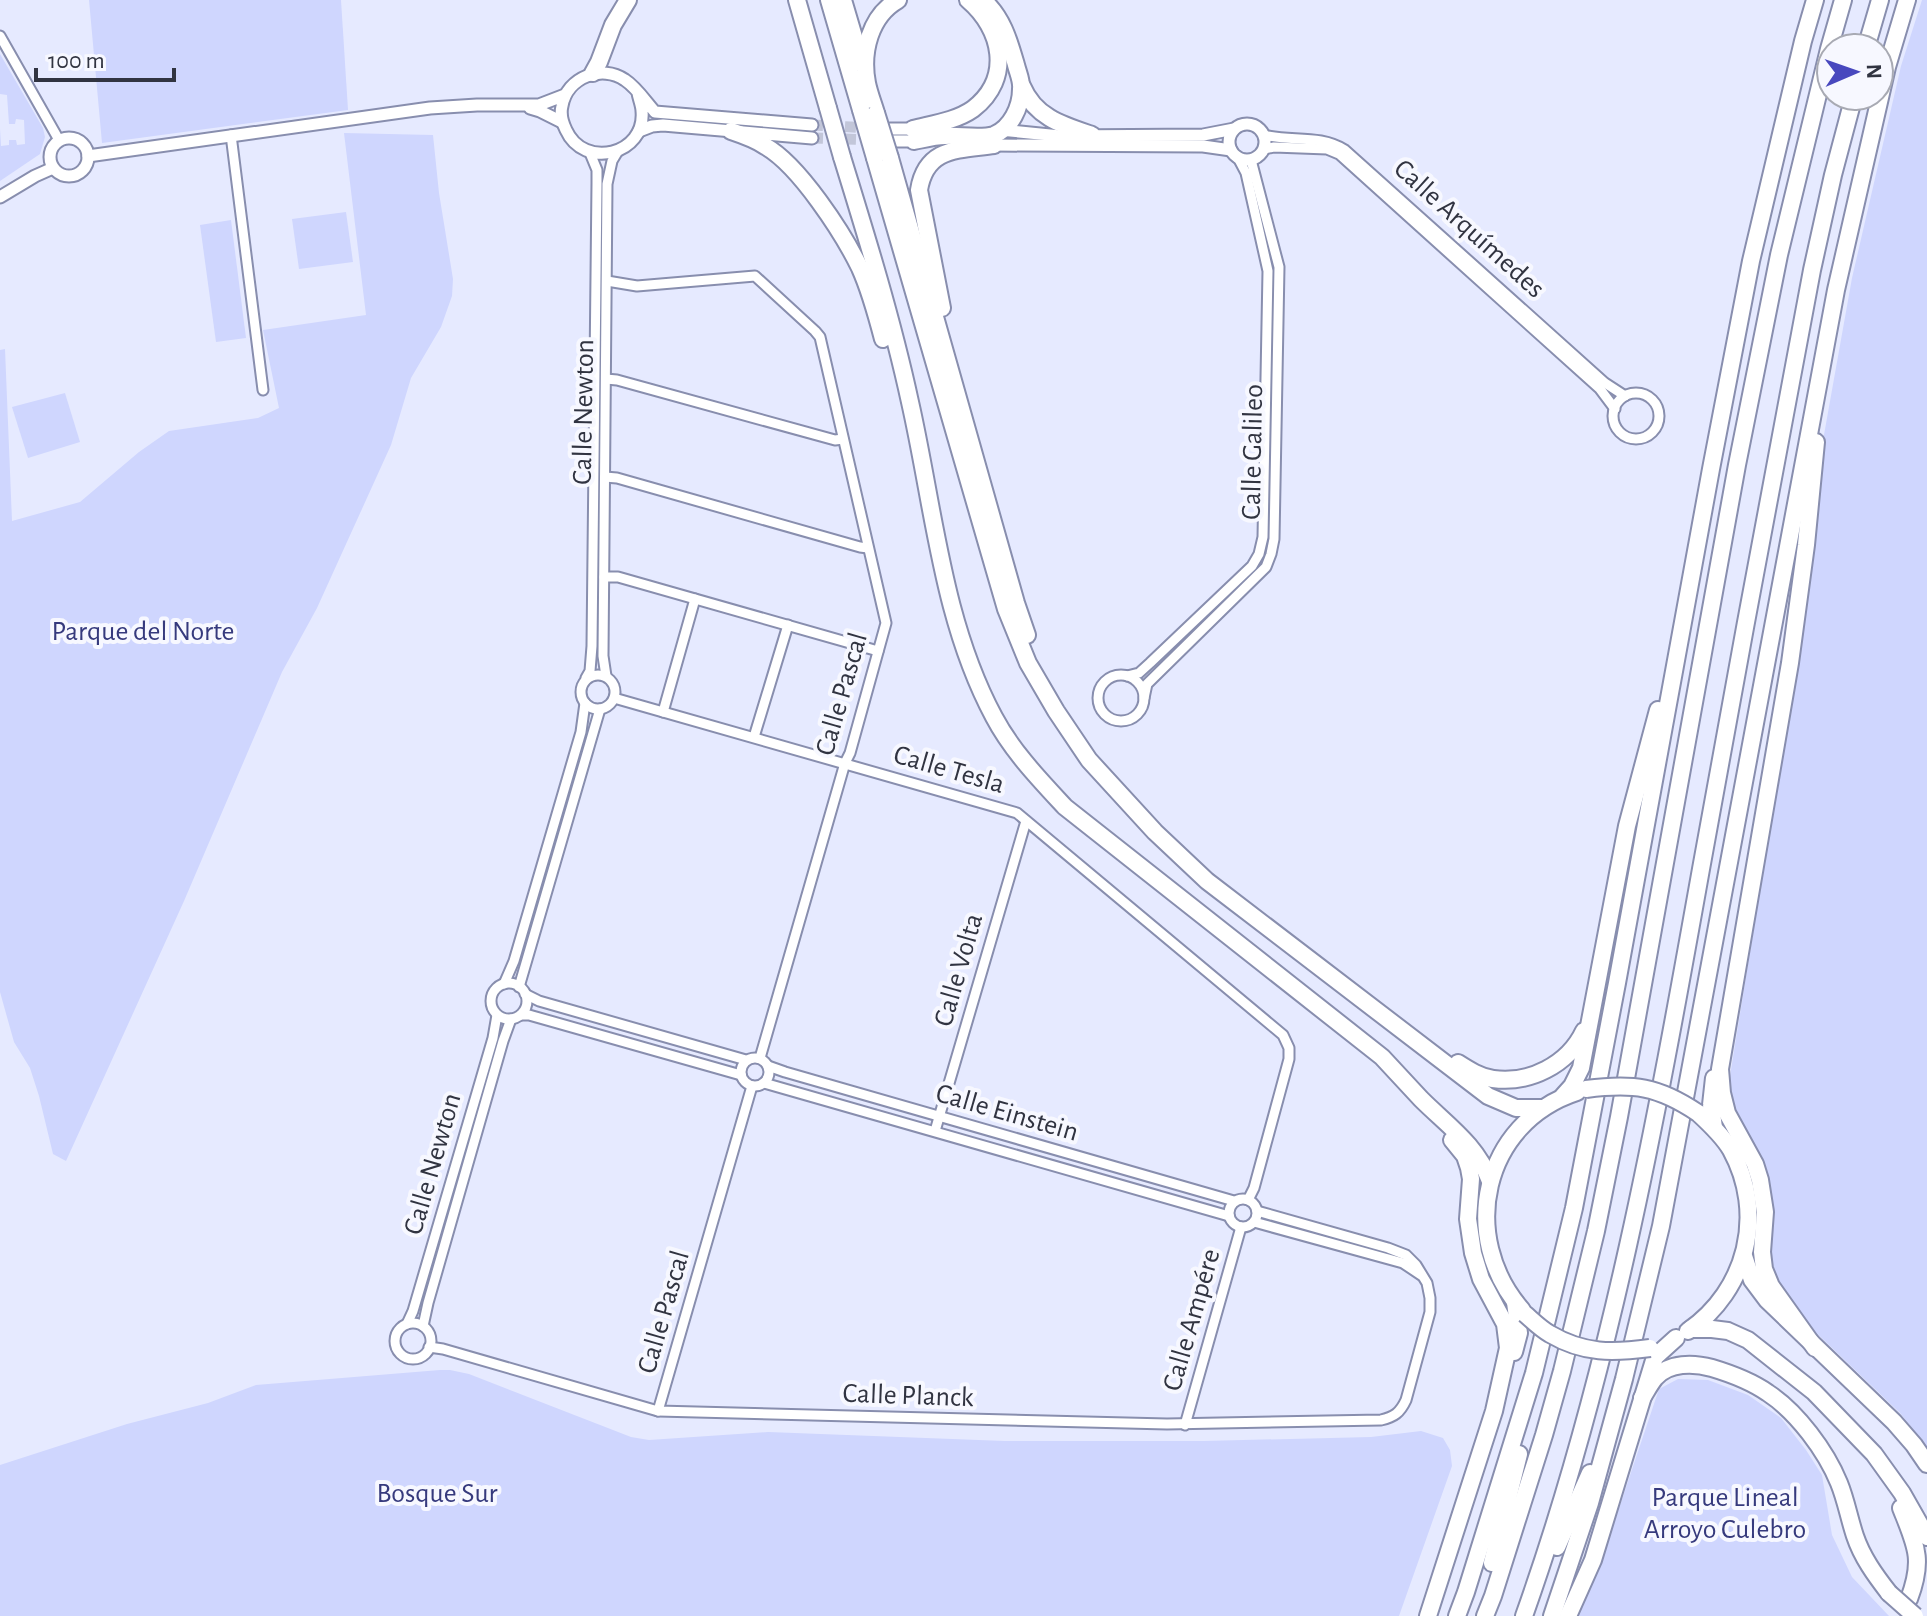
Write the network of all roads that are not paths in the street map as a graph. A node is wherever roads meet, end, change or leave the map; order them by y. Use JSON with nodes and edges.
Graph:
{"nodes":[{"id":1,"x":628,"y":0,"type":"edge"},
{"id":2,"x":797,"y":0,"type":"edge"},
{"id":3,"x":829,"y":0,"type":"edge"},
{"id":4,"x":843,"y":0,"type":"edge"},
{"id":5,"x":898,"y":0,"type":"edge"},
{"id":6,"x":968,"y":0,"type":"edge"},
{"id":7,"x":983,"y":0,"type":"edge"},
{"id":8,"x":1815,"y":0,"type":"edge"},
{"id":9,"x":1843,"y":0,"type":"edge"},
{"id":10,"x":1880,"y":0,"type":"edge"},
{"id":11,"x":1907,"y":0,"type":"edge"},
{"id":12,"x":1871,"y":32,"type":"edge"},
{"id":13,"x":0,"y":36,"type":"edge"},
{"id":14,"x":593,"y":73,"type":"junction"},
{"id":15,"x":867,"y":81,"type":"junction"},
{"id":16,"x":1022,"y":86,"type":"junction"},
{"id":17,"x":638,"y":93,"type":"junction"},
{"id":18,"x":565,"y":95,"type":"junction"},
{"id":19,"x":522,"y":106,"type":"junction"},
{"id":20,"x":869,"y":112,"type":"junction"},
{"id":21,"x":1850,"y":112,"type":"edge"},
{"id":22,"x":562,"y":122,"type":"junction"},
{"id":23,"x":812,"y":125,"type":"tunnel mouth"},
{"id":24,"x":1234,"y":129,"type":"junction"},
{"id":25,"x":639,"y":131,"type":"junction"},
{"id":26,"x":731,"y":131,"type":"junction"},
{"id":27,"x":231,"y":135,"type":"junction"},
{"id":28,"x":892,"y":135,"type":"tunnel mouth"},
{"id":29,"x":914,"y":135,"type":"junction"},
{"id":30,"x":1092,"y":135,"type":"junction"},
{"id":31,"x":1264,"y":135,"type":"junction"},
{"id":32,"x":998,"y":137,"type":"junction"},
{"id":33,"x":812,"y":138,"type":"tunnel mouth"},
{"id":34,"x":59,"y":140,"type":"junction"},
{"id":35,"x":1264,"y":149,"type":"junction"},
{"id":36,"x":618,"y":151,"type":"junction"},
{"id":37,"x":590,"y":153,"type":"junction"},
{"id":38,"x":1234,"y":153,"type":"junction"},
{"id":39,"x":88,"y":156,"type":"junction"},
{"id":40,"x":882,"y":158,"type":"junction"},
{"id":41,"x":1251,"y":160,"type":"junction"},
{"id":42,"x":53,"y":168,"type":"junction"},
{"id":43,"x":0,"y":197,"type":"edge"},
{"id":44,"x":607,"y":281,"type":"junction"},
{"id":45,"x":1825,"y":343,"type":"junction"},
{"id":46,"x":950,"y":369,"type":"junction"},
{"id":47,"x":606,"y":379,"type":"junction"},
{"id":48,"x":263,"y":390,"type":"dead end"},
{"id":49,"x":1625,"y":396,"type":"junction"},
{"id":50,"x":910,"y":403,"type":"junction"},
{"id":51,"x":1615,"y":409,"type":"junction"},
{"id":52,"x":843,"y":439,"type":"junction"},
{"id":53,"x":605,"y":477,"type":"junction"},
{"id":54,"x":868,"y":548,"type":"junction"},
{"id":55,"x":1695,"y":557,"type":"junction"},
{"id":56,"x":604,"y":577,"type":"junction"},
{"id":57,"x":695,"y":599,"type":"junction"},
{"id":58,"x":788,"y":625,"type":"junction"},
{"id":59,"x":878,"y":651,"type":"junction"},
{"id":60,"x":606,"y":676,"type":"junction"},
{"id":61,"x":1127,"y":676,"type":"junction"},
{"id":62,"x":586,"y":678,"type":"junction"},
{"id":63,"x":614,"y":698,"type":"junction"},
{"id":64,"x":1144,"y":698,"type":"junction"},
{"id":65,"x":585,"y":703,"type":"junction"},
{"id":66,"x":600,"y":709,"type":"junction"},
{"id":67,"x":663,"y":712,"type":"junction"},
{"id":68,"x":754,"y":737,"type":"junction"},
{"id":69,"x":845,"y":763,"type":"junction"},
{"id":70,"x":1026,"y":821,"type":"junction"},
{"id":71,"x":1146,"y":822,"type":"junction"},
{"id":72,"x":1739,"y":954,"type":"junction"},
{"id":73,"x":504,"y":984,"type":"junction"},
{"id":74,"x":522,"y":990,"type":"junction"},
{"id":75,"x":497,"y":1015,"type":"junction"},
{"id":76,"x":516,"y":1017,"type":"junction"},
{"id":77,"x":1589,"y":1023,"type":"junction"},
{"id":78,"x":1415,"y":1041,"type":"junction"},
{"id":79,"x":746,"y":1060,"type":"junction"},
{"id":80,"x":764,"y":1062,"type":"junction"},
{"id":81,"x":741,"y":1075,"type":"junction"},
{"id":82,"x":764,"y":1083,"type":"junction"},
{"id":83,"x":752,"y":1086,"type":"junction"},
{"id":84,"x":1563,"y":1096,"type":"junction"},
{"id":85,"x":1422,"y":1100,"type":"junction"},
{"id":86,"x":1542,"y":1108,"type":"junction"},
{"id":87,"x":940,"y":1116,"type":"junction"},
{"id":88,"x":1714,"y":1128,"type":"junction"},
{"id":89,"x":935,"y":1131,"type":"junction"},
{"id":90,"x":1490,"y":1181,"type":"junction"},
{"id":91,"x":1248,"y":1200,"type":"junction"},
{"id":92,"x":1234,"y":1201,"type":"junction"},
{"id":93,"x":1257,"y":1211,"type":"junction"},
{"id":94,"x":1229,"y":1216,"type":"junction"},
{"id":95,"x":1254,"y":1222,"type":"junction"},
{"id":96,"x":1241,"y":1227,"type":"junction"},
{"id":97,"x":1744,"y":1256,"type":"junction"},
{"id":98,"x":1423,"y":1276,"type":"junction"},
{"id":99,"x":1520,"y":1308,"type":"junction"},
{"id":100,"x":407,"y":1324,"type":"junction"},
{"id":101,"x":423,"y":1326,"type":"junction"},
{"id":102,"x":1684,"y":1333,"type":"junction"},
{"id":103,"x":429,"y":1347,"type":"junction"},
{"id":104,"x":1815,"y":1348,"type":"junction"},
{"id":105,"x":1534,"y":1373,"type":"junction"},
{"id":106,"x":1624,"y":1379,"type":"junction"},
{"id":107,"x":1642,"y":1398,"type":"junction"},
{"id":108,"x":658,"y":1411,"type":"junction"},
{"id":109,"x":1494,"y":1411,"type":"junction"},
{"id":110,"x":1185,"y":1425,"type":"junction"},
{"id":111,"x":1850,"y":1430,"type":"junction"},
{"id":112,"x":1927,"y":1464,"type":"edge"},
{"id":113,"x":1927,"y":1537,"type":"edge"},
{"id":114,"x":1536,"y":1582,"type":"junction"},
{"id":115,"x":1909,"y":1599,"type":"dead end"},
{"id":116,"x":1428,"y":1616,"type":"edge"},
{"id":117,"x":1457,"y":1616,"type":"edge"},
{"id":118,"x":1478,"y":1616,"type":"edge"},
{"id":119,"x":1485,"y":1616,"type":"edge"},
{"id":120,"x":1524,"y":1616,"type":"edge"},
{"id":121,"x":1552,"y":1616,"type":"edge"},
{"id":122,"x":1568,"y":1616,"type":"edge"},
{"id":123,"x":1915,"y":1616,"type":"edge"}],
"edges":[{"from":1,"to":14,"type":"highway"},
{"from":2,"to":50,"type":"highway","bridge":true},
{"from":3,"to":20,"type":"highway"},
{"from":4,"to":15,"type":"highway"},
{"from":5,"to":15,"type":"highway"},
{"from":6,"to":29,"type":"highway"},
{"from":7,"to":16,"type":"highway"},
{"from":8,"to":55,"type":"highway"},
{"from":9,"to":119,"type":"highway"},
{"from":10,"to":12,"type":"highway"},
{"from":11,"to":45,"type":"highway"},
{"from":13,"to":34,"type":"street"},
{"from":14,"to":17,"type":"street"},
{"from":14,"to":18,"type":"street"},
{"from":15,"to":20,"type":"highway"},
{"from":16,"to":30,"type":"highway"},
{"from":16,"to":32,"type":"highway"},
{"from":17,"to":23,"type":"street"},
{"from":17,"to":25,"type":"street"},
{"from":18,"to":19,"type":"street"},
{"from":18,"to":22,"type":"street"},
{"from":19,"to":22,"type":"street"},
{"from":19,"to":27,"type":"street"},
{"from":20,"to":40,"type":"highway","bridge":true},
{"from":21,"to":114,"type":"highway"},
{"from":22,"to":37,"type":"street"},
{"from":24,"to":30,"type":"street"},
{"from":24,"to":31,"type":"street"},
{"from":24,"to":38,"type":"street"},
{"from":25,"to":26,"type":"street"},
{"from":25,"to":36,"type":"street"},
{"from":26,"to":33,"type":"street"},
{"from":26,"to":50,"type":"highway"},
{"from":27,"to":39,"type":"street"},
{"from":27,"to":48,"type":"street"},
{"from":28,"to":29,"type":"street"},
{"from":29,"to":32,"type":"highway"},
{"from":30,"to":32,"type":"street"},
{"from":31,"to":35,"type":"street"},
{"from":31,"to":49,"type":"street","name":"Calle Arquímedes"},
{"from":32,"to":38,"type":"street"},
{"from":32,"to":46,"type":"highway"},
{"from":34,"to":39,"type":"street"},
{"from":34,"to":42,"type":"street"},
{"from":35,"to":41,"type":"street"},
{"from":35,"to":51,"type":"street","name":"Calle Arquímedes"},
{"from":36,"to":37,"type":"street"},
{"from":36,"to":44,"type":"street","name":"Calle Newton"},
{"from":37,"to":62,"type":"street","name":"Calle Newton"},
{"from":38,"to":41,"type":"street"},
{"from":38,"to":61,"type":"street","name":"Calle Galileo"},
{"from":39,"to":42,"type":"street"},
{"from":40,"to":46,"type":"highway"},
{"from":40,"to":71,"type":"highway"},
{"from":41,"to":64,"type":"street","name":"Calle Galileo"},
{"from":42,"to":43,"type":"street"},
{"from":44,"to":47,"type":"street","name":"Calle Newton"},
{"from":44,"to":52,"type":"street","name":"Calle Pascal"},
{"from":45,"to":72,"type":"highway"},
{"from":45,"to":106,"type":"highway"},
{"from":46,"to":71,"type":"highway"},
{"from":47,"to":52,"type":"street"},
{"from":47,"to":53,"type":"street","name":"Calle Newton"},
{"from":49,"to":51,"type":"street"},
{"from":49,"to":51,"type":"street","name":"Calle Arquímedes"},
{"from":50,"to":85,"type":"highway"},
{"from":52,"to":54,"type":"street","name":"Calle Pascal"},
{"from":53,"to":54,"type":"street"},
{"from":53,"to":56,"type":"street","name":"Calle Newton"},
{"from":54,"to":59,"type":"street","name":"Calle Pascal"},
{"from":55,"to":77,"type":"highway"},
{"from":55,"to":105,"type":"highway"},
{"from":56,"to":57,"type":"street"},
{"from":56,"to":60,"type":"street","name":"Calle Newton"},
{"from":57,"to":58,"type":"street"},
{"from":57,"to":67,"type":"street"},
{"from":58,"to":59,"type":"street"},
{"from":58,"to":68,"type":"street"},
{"from":59,"to":69,"type":"street","name":"Calle Pascal"},
{"from":60,"to":62,"type":"street"},
{"from":60,"to":63,"type":"street"},
{"from":61,"to":64,"type":"street"},
{"from":61,"to":64,"type":"street"},
{"from":62,"to":65,"type":"street"},
{"from":63,"to":66,"type":"street"},
{"from":63,"to":67,"type":"street","name":"Calle Tesla"},
{"from":65,"to":66,"type":"street"},
{"from":65,"to":73,"type":"street"},
{"from":66,"to":74,"type":"street"},
{"from":67,"to":68,"type":"street","name":"Calle Tesla"},
{"from":68,"to":69,"type":"street","name":"Calle Tesla"},
{"from":69,"to":70,"type":"street","name":"Calle Tesla"},
{"from":69,"to":80,"type":"street","name":"Calle Pascal"},
{"from":70,"to":87,"type":"street","name":"Calle Volta"},
{"from":70,"to":91,"type":"street","name":"Calle Tesla"},
{"from":71,"to":78,"type":"highway"},
{"from":72,"to":88,"type":"highway"},
{"from":72,"to":104,"type":"highway"},
{"from":73,"to":74,"type":"street"},
{"from":73,"to":75,"type":"street"},
{"from":74,"to":76,"type":"street"},
{"from":74,"to":79,"type":"street"},
{"from":75,"to":76,"type":"street"},
{"from":75,"to":100,"type":"street","name":"Calle Newton"},
{"from":76,"to":81,"type":"street"},
{"from":76,"to":101,"type":"street","name":"Calle Newton"},
{"from":77,"to":78,"type":"highway"},
{"from":77,"to":84,"type":"highway"},
{"from":78,"to":86,"type":"highway"},
{"from":79,"to":80,"type":"street"},
{"from":79,"to":81,"type":"street"},
{"from":80,"to":82,"type":"street"},
{"from":80,"to":87,"type":"street","name":"Calle Einstein"},
{"from":81,"to":83,"type":"street"},
{"from":82,"to":83,"type":"street"},
{"from":82,"to":89,"type":"street","name":"Calle Einstein"},
{"from":83,"to":108,"type":"street","name":"Calle Pascal"},
{"from":84,"to":86,"type":"highway"},
{"from":84,"to":88,"type":"highway","bridge":true},
{"from":85,"to":90,"type":"highway"},
{"from":85,"to":109,"type":"highway"},
{"from":86,"to":90,"type":"highway"},
{"from":87,"to":89,"type":"street","name":"Calle Volta"},
{"from":87,"to":92,"type":"street","name":"Calle Einstein"},
{"from":88,"to":97,"type":"highway"},
{"from":89,"to":94,"type":"street","name":"Calle Einstein"},
{"from":90,"to":99,"type":"highway"},
{"from":91,"to":92,"type":"street"},
{"from":91,"to":93,"type":"street"},
{"from":92,"to":94,"type":"street"},
{"from":93,"to":95,"type":"street"},
{"from":93,"to":98,"type":"street"},
{"from":94,"to":96,"type":"street"},
{"from":95,"to":96,"type":"street"},
{"from":95,"to":98,"type":"street"},
{"from":96,"to":110,"type":"street","name":"Calle Ampére"},
{"from":97,"to":102,"type":"highway"},
{"from":97,"to":104,"type":"highway"},
{"from":98,"to":110,"type":"street","name":"Calle Planck"},
{"from":99,"to":102,"type":"highway","bridge":true},
{"from":99,"to":109,"type":"highway"},
{"from":100,"to":101,"type":"street"},
{"from":100,"to":103,"type":"street"},
{"from":101,"to":103,"type":"street"},
{"from":102,"to":107,"type":"highway"},
{"from":102,"to":111,"type":"highway"},
{"from":103,"to":108,"type":"street","name":"Calle Planck"},
{"from":104,"to":112,"type":"highway"},
{"from":105,"to":117,"type":"highway"},
{"from":105,"to":118,"type":"highway"},
{"from":106,"to":114,"type":"highway"},
{"from":106,"to":121,"type":"highway"},
{"from":107,"to":122,"type":"highway"},
{"from":107,"to":123,"type":"highway","bridge":true},
{"from":108,"to":110,"type":"street","name":"Calle Planck"},
{"from":109,"to":116,"type":"highway"},
{"from":111,"to":113,"type":"highway"},
{"from":111,"to":115,"type":"highway"},
{"from":114,"to":120,"type":"highway"}]}
